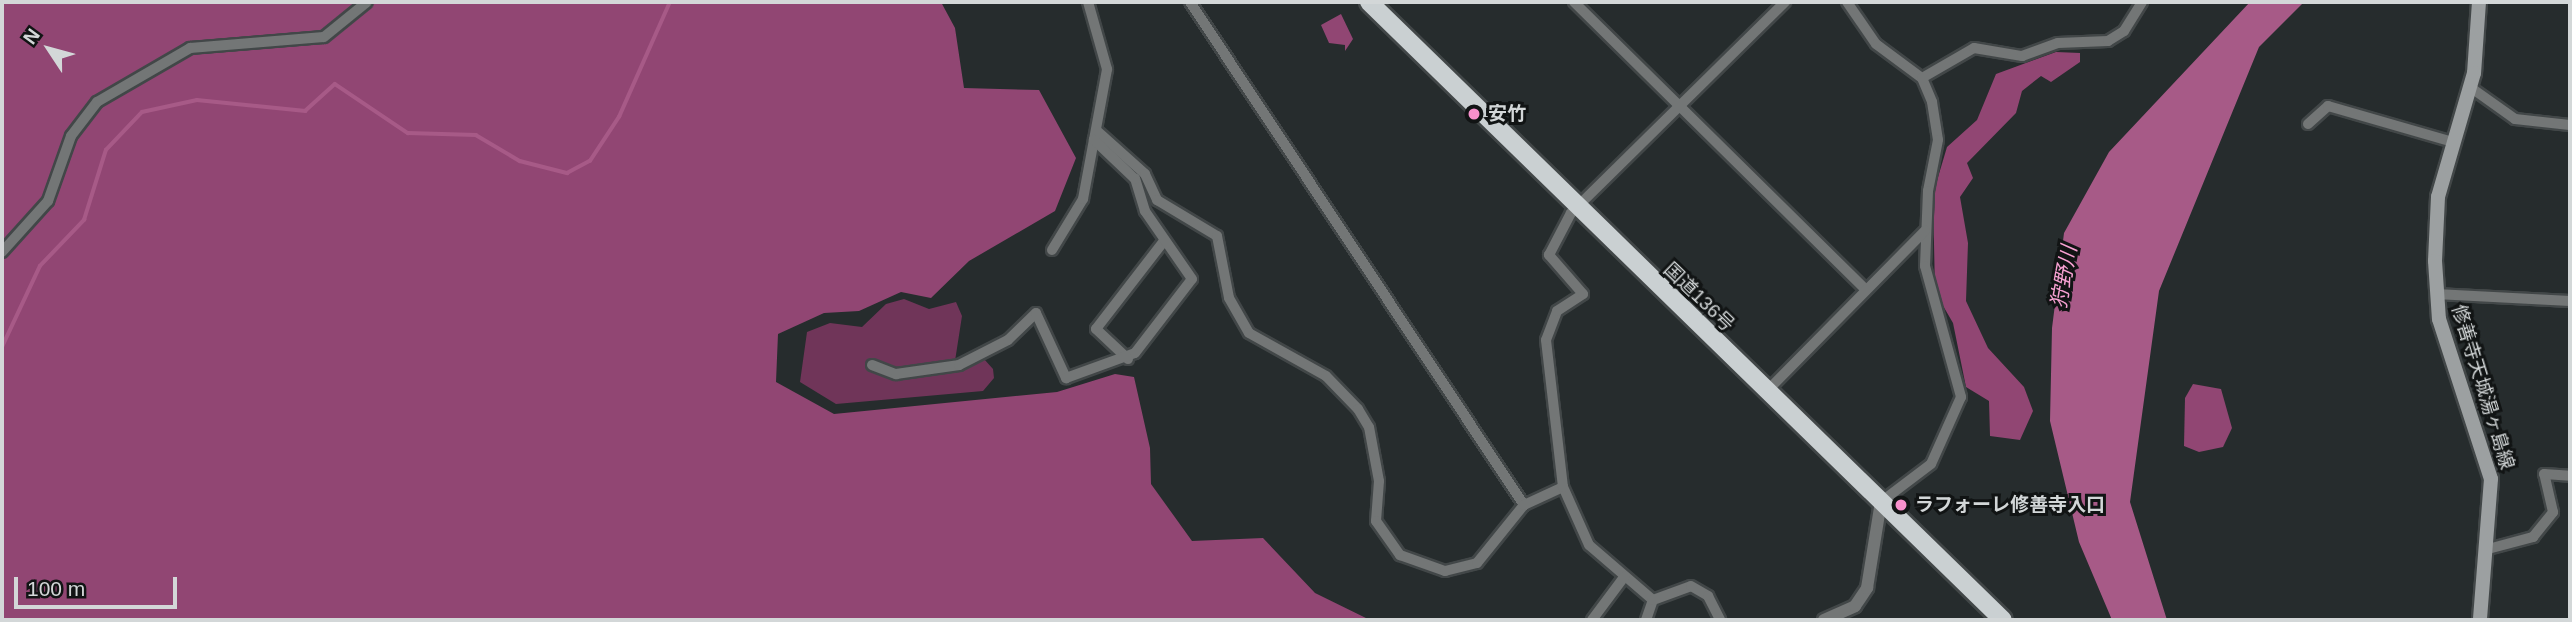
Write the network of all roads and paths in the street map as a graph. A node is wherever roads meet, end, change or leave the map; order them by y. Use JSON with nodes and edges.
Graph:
{"nodes":[{"id":1,"x":367,"y":2,"type":"edge"},
{"id":2,"x":1088,"y":2,"type":"edge"},
{"id":3,"x":1190,"y":2,"type":"edge"},
{"id":4,"x":1369,"y":2,"type":"edge"},
{"id":5,"x":1574,"y":2,"type":"edge"},
{"id":6,"x":1785,"y":2,"type":"edge"},
{"id":7,"x":1847,"y":2,"type":"edge"},
{"id":8,"x":2142,"y":2,"type":"edge"},
{"id":9,"x":2479,"y":2,"type":"edge"},
{"id":10,"x":1922,"y":78,"type":"junction"},
{"id":11,"x":2470,"y":87,"type":"junction"},
{"id":12,"x":1682,"y":107,"type":"junction"},
{"id":13,"x":2308,"y":124,"type":"dead end"},
{"id":14,"x":2570,"y":125,"type":"edge"},
{"id":15,"x":1095,"y":135,"type":"junction"},
{"id":16,"x":2453,"y":142,"type":"junction"},
{"id":17,"x":1578,"y":208,"type":"junction"},
{"id":18,"x":1926,"y":231,"type":"junction"},
{"id":19,"x":1164,"y":241,"type":"junction"},
{"id":20,"x":1052,"y":250,"type":"dead end"},
{"id":21,"x":2,"y":252,"type":"edge"},
{"id":22,"x":1865,"y":289,"type":"junction"},
{"id":23,"x":2436,"y":294,"type":"junction"},
{"id":24,"x":2570,"y":301,"type":"edge"},
{"id":25,"x":1128,"y":359,"type":"junction"},
{"id":26,"x":872,"y":365,"type":"dead end"},
{"id":27,"x":1767,"y":391,"type":"junction"},
{"id":28,"x":2570,"y":475,"type":"edge"},
{"id":29,"x":1563,"y":486,"type":"junction"},
{"id":30,"x":1881,"y":502,"type":"junction"},
{"id":31,"x":1524,"y":505,"type":"junction"},
{"id":32,"x":2487,"y":549,"type":"junction"},
{"id":33,"x":1625,"y":577,"type":"junction"},
{"id":34,"x":1653,"y":600,"type":"junction"},
{"id":35,"x":1592,"y":620,"type":"edge"},
{"id":36,"x":1646,"y":620,"type":"edge"},
{"id":37,"x":1720,"y":620,"type":"edge"},
{"id":38,"x":1824,"y":620,"type":"edge"},
{"id":39,"x":2003,"y":620,"type":"edge"},
{"id":40,"x":2480,"y":620,"type":"edge"}],
"edges":[{"from":1,"to":21,"type":"street"},
{"from":2,"to":15,"type":"street"},
{"from":3,"to":31,"type":"street"},
{"from":4,"to":17,"type":"highway","name":"国道136号"},
{"from":5,"to":12,"type":"street"},
{"from":6,"to":12,"type":"street"},
{"from":7,"to":10,"type":"street"},
{"from":8,"to":10,"type":"street"},
{"from":9,"to":11,"type":"main road","name":"修善寺天城湯ヶ島線"},
{"from":10,"to":18,"type":"street"},
{"from":11,"to":14,"type":"street"},
{"from":11,"to":16,"type":"main road","name":"修善寺天城湯ヶ島線"},
{"from":12,"to":17,"type":"street"},
{"from":12,"to":22,"type":"street"},
{"from":13,"to":16,"type":"street"},
{"from":15,"to":19,"type":"street"},
{"from":15,"to":20,"type":"street"},
{"from":15,"to":31,"type":"street"},
{"from":16,"to":23,"type":"main road","name":"修善寺天城湯ヶ島線"},
{"from":17,"to":27,"type":"highway","name":"国道136号"},
{"from":17,"to":29,"type":"street"},
{"from":18,"to":22,"type":"street"},
{"from":18,"to":30,"type":"street"},
{"from":19,"to":25,"type":"street"},
{"from":19,"to":25,"type":"street"},
{"from":22,"to":27,"type":"street"},
{"from":23,"to":24,"type":"street"},
{"from":23,"to":32,"type":"main road","name":"修善寺天城湯ヶ島線"},
{"from":25,"to":26,"type":"street"},
{"from":27,"to":30,"type":"highway","name":"国道136号"},
{"from":28,"to":32,"type":"street"},
{"from":29,"to":31,"type":"street"},
{"from":29,"to":33,"type":"street"},
{"from":30,"to":38,"type":"street"},
{"from":30,"to":39,"type":"highway","name":"国道136号"},
{"from":32,"to":40,"type":"main road","name":"修善寺天城湯ヶ島線"},
{"from":33,"to":34,"type":"street"},
{"from":33,"to":35,"type":"street"},
{"from":34,"to":36,"type":"street"},
{"from":34,"to":37,"type":"street"}]}
